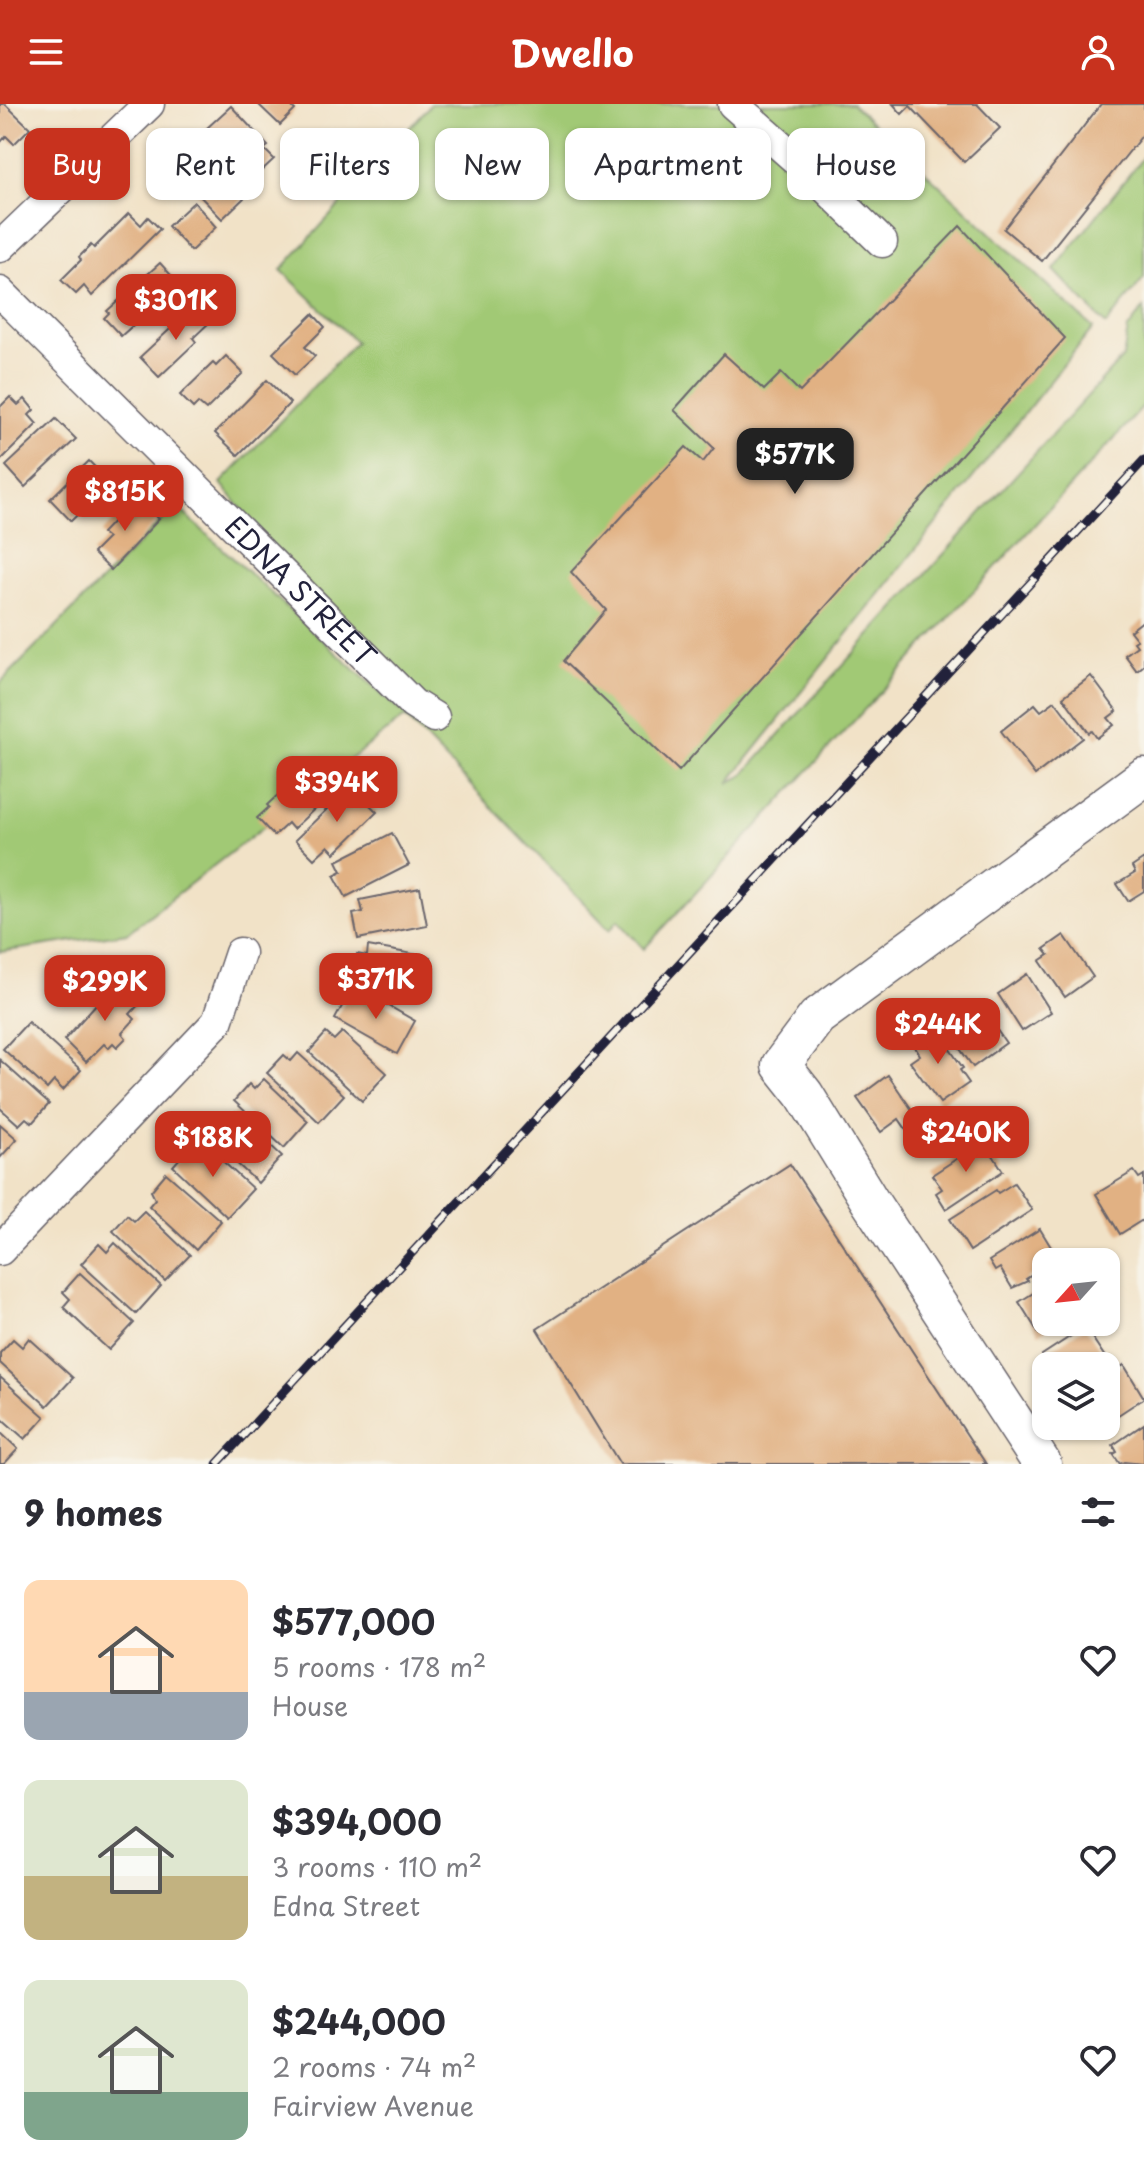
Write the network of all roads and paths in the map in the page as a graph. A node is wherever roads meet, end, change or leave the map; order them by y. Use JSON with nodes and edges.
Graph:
{"nodes":[{"id":1,"x":149,"y":104,"type":"edge"},
{"id":2,"x":733,"y":104,"type":"edge"},
{"id":3,"x":882,"y":242,"type":"dead end"},
{"id":4,"x":0,"y":247,"type":"edge"},
{"id":5,"x":0,"y":292,"type":"edge"},
{"id":6,"x":434,"y":717,"type":"dead end"},
{"id":7,"x":1144,"y":777,"type":"edge"},
{"id":8,"x":240,"y":953,"type":"dead end"},
{"id":9,"x":0,"y":1250,"type":"edge"},
{"id":10,"x":1042,"y":1464,"type":"edge"}],
"edges":[{"from":1,"to":4,"type":"street"},
{"from":2,"to":3,"type":"street"},
{"from":5,"to":6,"type":"street","name":"EDNA STREET"},
{"from":7,"to":10,"type":"street"},
{"from":8,"to":9,"type":"street"}]}
